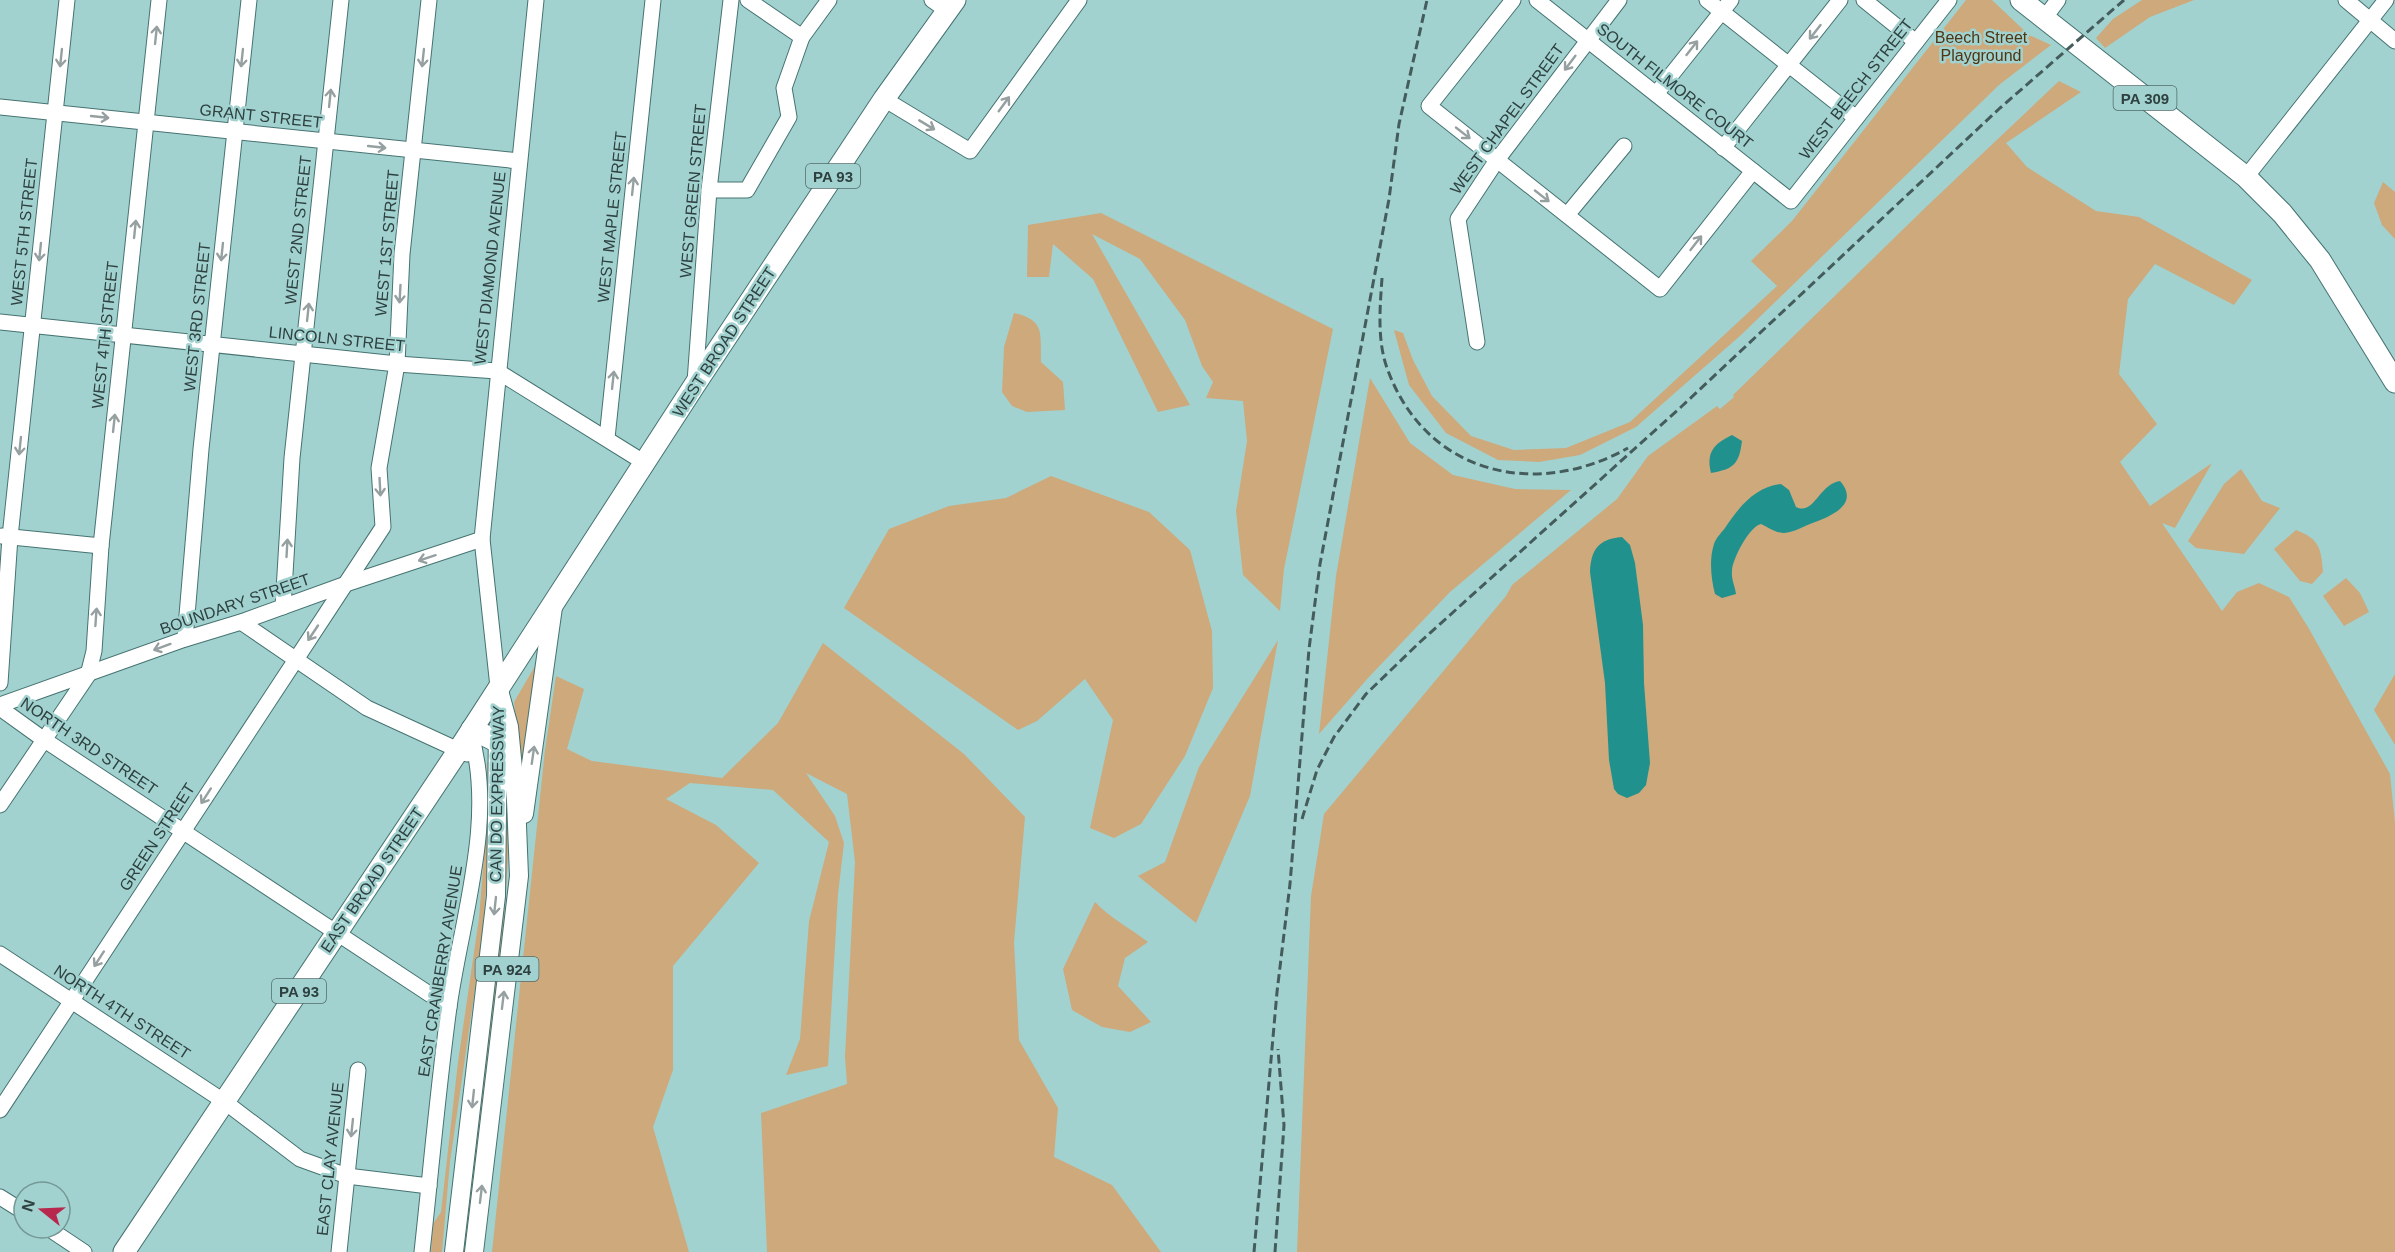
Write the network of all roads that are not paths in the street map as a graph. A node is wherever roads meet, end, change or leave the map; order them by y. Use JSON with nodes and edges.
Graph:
{"nodes":[{"id":1,"x":67,"y":0,"type":"edge"},
{"id":2,"x":159,"y":0,"type":"edge"},
{"id":3,"x":249,"y":0,"type":"edge"},
{"id":4,"x":341,"y":0,"type":"edge"},
{"id":5,"x":429,"y":0,"type":"edge"},
{"id":6,"x":536,"y":0,"type":"edge"},
{"id":7,"x":653,"y":0,"type":"edge"},
{"id":8,"x":731,"y":0,"type":"edge"},
{"id":9,"x":748,"y":0,"type":"edge"},
{"id":10,"x":829,"y":0,"type":"edge"},
{"id":11,"x":1079,"y":0,"type":"edge"},
{"id":12,"x":1513,"y":0,"type":"edge"},
{"id":13,"x":1537,"y":0,"type":"edge"},
{"id":14,"x":1619,"y":0,"type":"edge"},
{"id":15,"x":1707,"y":0,"type":"edge"},
{"id":16,"x":1840,"y":0,"type":"edge"},
{"id":17,"x":1864,"y":0,"type":"edge"},
{"id":18,"x":1949,"y":0,"type":"edge"},
{"id":19,"x":2020,"y":0,"type":"edge"},
{"id":20,"x":2058,"y":0,"type":"edge"},
{"id":21,"x":2346,"y":0,"type":"edge"},
{"id":22,"x":2386,"y":0,"type":"edge"},
{"id":23,"x":945,"y":4,"type":"edge"},
{"id":24,"x":1726,"y":6,"type":"edge"},
{"id":25,"x":2371,"y":19,"type":"junction"},
{"id":26,"x":2043,"y":20,"type":"junction"},
{"id":27,"x":802,"y":37,"type":"junction"},
{"id":28,"x":1587,"y":40,"type":"junction"},
{"id":29,"x":2395,"y":41,"type":"edge"},
{"id":30,"x":1916,"y":42,"type":"junction"},
{"id":31,"x":1789,"y":64,"type":"junction"},
{"id":32,"x":1656,"y":94,"type":"junction"},
{"id":33,"x":884,"y":99,"type":"junction"},
{"id":34,"x":0,"y":107,"type":"edge"},
{"id":35,"x":55,"y":113,"type":"junction"},
{"id":36,"x":1856,"y":117,"type":"junction"},
{"id":37,"x":146,"y":122,"type":"junction"},
{"id":38,"x":235,"y":132,"type":"junction"},
{"id":39,"x":326,"y":141,"type":"junction"},
{"id":40,"x":1624,"y":146,"type":"dead end"},
{"id":41,"x":1724,"y":148,"type":"junction"},
{"id":42,"x":413,"y":150,"type":"junction"},
{"id":43,"x":1497,"y":160,"type":"junction"},
{"id":44,"x":519,"y":161,"type":"junction"},
{"id":45,"x":1753,"y":171,"type":"junction"},
{"id":46,"x":2246,"y":177,"type":"junction"},
{"id":47,"x":709,"y":190,"type":"junction"},
{"id":48,"x":1791,"y":201,"type":"joint"},
{"id":49,"x":1566,"y":215,"type":"junction"},
{"id":50,"x":0,"y":322,"type":"edge"},
{"id":51,"x":33,"y":326,"type":"junction"},
{"id":52,"x":123,"y":335,"type":"junction"},
{"id":53,"x":1477,"y":342,"type":"dead end"},
{"id":54,"x":212,"y":344,"type":"junction"},
{"id":55,"x":303,"y":354,"type":"junction"},
{"id":56,"x":397,"y":364,"type":"junction"},
{"id":57,"x":497,"y":371,"type":"junction"},
{"id":58,"x":2395,"y":382,"type":"edge"},
{"id":59,"x":694,"y":386,"type":"junction"},
{"id":60,"x":607,"y":438,"type":"junction"},
{"id":61,"x":645,"y":463,"type":"junction"},
{"id":62,"x":5,"y":536,"type":"edge"},
{"id":63,"x":482,"y":539,"type":"junction"},
{"id":64,"x":101,"y":546,"type":"junction"},
{"id":65,"x":346,"y":585,"type":"junction"},
{"id":66,"x":283,"y":607,"type":"junction"},
{"id":67,"x":553,"y":607,"type":"junction"},
{"id":68,"x":241,"y":622,"type":"junction"},
{"id":69,"x":185,"y":639,"type":"junction"},
{"id":70,"x":295,"y":661,"type":"junction"},
{"id":71,"x":88,"y":675,"type":"junction"},
{"id":72,"x":0,"y":683,"type":"edge"},
{"id":73,"x":498,"y":687,"type":"junction"},
{"id":74,"x":0,"y":707,"type":"edge"},
{"id":75,"x":471,"y":731,"type":"junction"},
{"id":76,"x":43,"y":739,"type":"junction"},
{"id":77,"x":498,"y":742,"type":"junction"},
{"id":78,"x":458,"y":751,"type":"junction"},
{"id":79,"x":478,"y":757,"type":"junction"},
{"id":80,"x":0,"y":805,"type":"edge"},
{"id":81,"x":183,"y":831,"type":"junction"},
{"id":82,"x":519,"y":876,"type":"junction"},
{"id":83,"x":338,"y":933,"type":"junction"},
{"id":84,"x":0,"y":954,"type":"edge"},
{"id":85,"x":72,"y":1001,"type":"junction"},
{"id":86,"x":449,"y":1007,"type":"junction"},
{"id":87,"x":358,"y":1070,"type":"dead end"},
{"id":88,"x":225,"y":1101,"type":"junction"},
{"id":89,"x":0,"y":1110,"type":"edge"},
{"id":90,"x":347,"y":1176,"type":"junction"},
{"id":91,"x":429,"y":1186,"type":"junction"},
{"id":92,"x":66,"y":1240,"type":"edge"},
{"id":93,"x":84,"y":1252,"type":"edge"},
{"id":94,"x":124,"y":1252,"type":"edge"},
{"id":95,"x":339,"y":1252,"type":"edge"},
{"id":96,"x":422,"y":1252,"type":"edge"},
{"id":97,"x":454,"y":1252,"type":"edge"},
{"id":98,"x":474,"y":1252,"type":"edge"}],
"edges":[{"from":1,"to":35,"type":"street","name":"WEST 5TH STREET","one_way":true},
{"from":37,"to":2,"type":"street","name":"WEST 4TH STREET","one_way":true},
{"from":3,"to":38,"type":"street","name":"WEST 3RD STREET","one_way":true},
{"from":39,"to":4,"type":"street","name":"WEST 2ND STREET","one_way":true},
{"from":5,"to":42,"type":"street","name":"WEST 1ST STREET","one_way":true},
{"from":6,"to":44,"type":"street","name":"WEST DIAMOND AVENUE"},
{"from":60,"to":7,"type":"street","name":"WEST MAPLE STREET","one_way":true},
{"from":8,"to":47,"type":"street","name":"WEST GREEN STREET"},
{"from":9,"to":27,"type":"street"},
{"from":10,"to":27,"type":"street"},
{"from":33,"to":11,"type":"street","one_way":true},
{"from":12,"to":43,"type":"street","one_way":true},
{"from":13,"to":28,"type":"street","name":"SOUTH FILMORE COURT"},
{"from":14,"to":28,"type":"street","name":"WEST CHAPEL STREET"},
{"from":15,"to":24,"type":"street"},
{"from":16,"to":31,"type":"street","one_way":true},
{"from":17,"to":30,"type":"street"},
{"from":18,"to":30,"type":"street","name":"WEST BEECH STREET"},
{"from":19,"to":26,"type":"highway","number":"PA 309"},
{"from":20,"to":26,"type":"street"},
{"from":21,"to":25,"type":"street"},
{"from":22,"to":25,"type":"street"},
{"from":23,"to":33,"type":"highway","name":"WEST BROAD STREET","number":"PA 93"},
{"from":24,"to":31,"type":"street"},
{"from":32,"to":24,"type":"street","one_way":true},
{"from":25,"to":29,"type":"street"},
{"from":25,"to":46,"type":"street"},
{"from":26,"to":46,"type":"highway","number":"PA 309"},
{"from":27,"to":47,"type":"street"},
{"from":28,"to":32,"type":"street","name":"SOUTH FILMORE COURT"},
{"from":28,"to":43,"type":"street","name":"WEST CHAPEL STREET","one_way":true},
{"from":30,"to":36,"type":"street","name":"WEST BEECH STREET"},
{"from":31,"to":36,"type":"street"},
{"from":31,"to":41,"type":"street"},
{"from":32,"to":41,"type":"street","name":"SOUTH FILMORE COURT"},
{"from":33,"to":59,"type":"highway","name":"WEST BROAD STREET","number":"PA 93"},
{"from":34,"to":35,"type":"street","name":"GRANT STREET"},
{"from":35,"to":37,"type":"street","name":"GRANT STREET","one_way":true},
{"from":35,"to":51,"type":"street","name":"WEST 5TH STREET","one_way":true},
{"from":36,"to":48,"type":"street","name":"WEST BEECH STREET"},
{"from":37,"to":38,"type":"street","name":"GRANT STREET"},
{"from":52,"to":37,"type":"street","name":"WEST 4TH STREET","one_way":true},
{"from":38,"to":39,"type":"street","name":"GRANT STREET"},
{"from":38,"to":54,"type":"street","name":"WEST 3RD STREET","one_way":true},
{"from":39,"to":42,"type":"street","name":"GRANT STREET","one_way":true},
{"from":55,"to":39,"type":"street","name":"WEST 2ND STREET","one_way":true},
{"from":40,"to":49,"type":"street"},
{"from":41,"to":45,"type":"street","name":"SOUTH FILMORE COURT"},
{"from":42,"to":44,"type":"street","name":"GRANT STREET"},
{"from":42,"to":56,"type":"street","name":"WEST 1ST STREET","one_way":true},
{"from":43,"to":49,"type":"street","one_way":true},
{"from":43,"to":53,"type":"street","name":"WEST CHAPEL STREET"},
{"from":44,"to":57,"type":"street","name":"WEST DIAMOND AVENUE"},
{"from":45,"to":48,"type":"street","name":"SOUTH FILMORE COURT"},
{"from":49,"to":45,"type":"street","one_way":true},
{"from":46,"to":58,"type":"highway","number":"PA 309"},
{"from":47,"to":59,"type":"street","name":"WEST GREEN STREET"},
{"from":50,"to":51,"type":"street","name":"LINCOLN STREET"},
{"from":51,"to":52,"type":"street","name":"LINCOLN STREET"},
{"from":51,"to":62,"type":"street","name":"WEST 5TH STREET","one_way":true},
{"from":52,"to":54,"type":"street","name":"LINCOLN STREET"},
{"from":64,"to":52,"type":"street","name":"WEST 4TH STREET","one_way":true},
{"from":54,"to":55,"type":"street","name":"LINCOLN STREET"},
{"from":54,"to":69,"type":"street","name":"WEST 3RD STREET"},
{"from":55,"to":56,"type":"street","name":"LINCOLN STREET"},
{"from":66,"to":55,"type":"street","name":"WEST 2ND STREET","one_way":true},
{"from":56,"to":57,"type":"street","name":"LINCOLN STREET"},
{"from":56,"to":65,"type":"street","name":"WEST 1ST STREET","one_way":true},
{"from":57,"to":60,"type":"street","name":"LINCOLN STREET"},
{"from":57,"to":63,"type":"street","name":"WEST DIAMOND AVENUE"},
{"from":59,"to":61,"type":"highway","name":"WEST BROAD STREET","number":"PA 93"},
{"from":60,"to":61,"type":"street","name":"LINCOLN STREET"},
{"from":61,"to":67,"type":"highway","name":"WEST BROAD STREET","number":"PA 93"},
{"from":62,"to":64,"type":"street"},
{"from":62,"to":72,"type":"street","name":"WEST 5TH STREET"},
{"from":63,"to":65,"type":"street","name":"BOUNDARY STREET","one_way":true},
{"from":63,"to":73,"type":"street","name":"WEST DIAMOND AVENUE"},
{"from":71,"to":64,"type":"street","name":"WEST 4TH STREET","one_way":true},
{"from":65,"to":66,"type":"street","name":"BOUNDARY STREET"},
{"from":65,"to":70,"type":"street","name":"GREEN STREET","one_way":true},
{"from":66,"to":68,"type":"street","name":"BOUNDARY STREET"},
{"from":67,"to":73,"type":"highway","name":"WEST BROAD STREET","number":"PA 93"},
{"from":82,"to":67,"type":"main road","one_way":true},
{"from":68,"to":69,"type":"street","name":"BOUNDARY STREET"},
{"from":68,"to":70,"type":"street"},
{"from":69,"to":71,"type":"street","name":"BOUNDARY STREET","one_way":true},
{"from":70,"to":78,"type":"street"},
{"from":70,"to":81,"type":"street","name":"GREEN STREET","one_way":true},
{"from":71,"to":74,"type":"street","name":"BOUNDARY STREET"},
{"from":71,"to":76,"type":"street"},
{"from":73,"to":75,"type":"highway","name":"EAST BROAD STREET","number":"PA 93"},
{"from":73,"to":77,"type":"main road","name":"CAN DO EXPRESSWAY"},
{"from":73,"to":82,"type":"main road","name":"CAN DO EXPRESSWAY","number":"PA 924"},
{"from":74,"to":76,"type":"street","name":"NORTH 3RD STREET"},
{"from":75,"to":77,"type":"highway"},
{"from":75,"to":78,"type":"highway","name":"EAST BROAD STREET","number":"PA 93"},
{"from":75,"to":79,"type":"street","name":"EAST CRANBERRY AVENUE"},
{"from":76,"to":80,"type":"street"},
{"from":76,"to":81,"type":"street","name":"NORTH 3RD STREET"},
{"from":77,"to":97,"type":"main road","name":"CAN DO EXPRESSWAY","number":"PA 924","one_way":true},
{"from":78,"to":79,"type":"street"},
{"from":78,"to":83,"type":"highway","name":"EAST BROAD STREET","number":"PA 93"},
{"from":79,"to":86,"type":"street","name":"EAST CRANBERRY AVENUE"},
{"from":81,"to":83,"type":"street","name":"NORTH 3RD STREET"},
{"from":81,"to":85,"type":"street","name":"GREEN STREET","one_way":true},
{"from":98,"to":82,"type":"main road","name":"CAN DO EXPRESSWAY","number":"PA 924","one_way":true},
{"from":83,"to":86,"type":"street","name":"NORTH 3RD STREET"},
{"from":83,"to":88,"type":"highway","name":"EAST BROAD STREET","number":"PA 93"},
{"from":84,"to":85,"type":"street","name":"NORTH 4TH STREET"},
{"from":85,"to":88,"type":"street","name":"NORTH 4TH STREET"},
{"from":85,"to":89,"type":"street","name":"GREEN STREET"},
{"from":86,"to":91,"type":"street","name":"EAST CRANBERRY AVENUE"},
{"from":87,"to":90,"type":"street","name":"EAST CLAY AVENUE","one_way":true},
{"from":88,"to":90,"type":"street","name":"NORTH 4TH STREET"},
{"from":88,"to":94,"type":"highway","name":"EAST BROAD STREET","number":"PA 93"},
{"from":90,"to":91,"type":"street","name":"NORTH 4TH STREET"},
{"from":90,"to":95,"type":"street","name":"EAST CLAY AVENUE"},
{"from":91,"to":96,"type":"street","name":"EAST CRANBERRY AVENUE"},
{"from":92,"to":93,"type":"street"}]}
